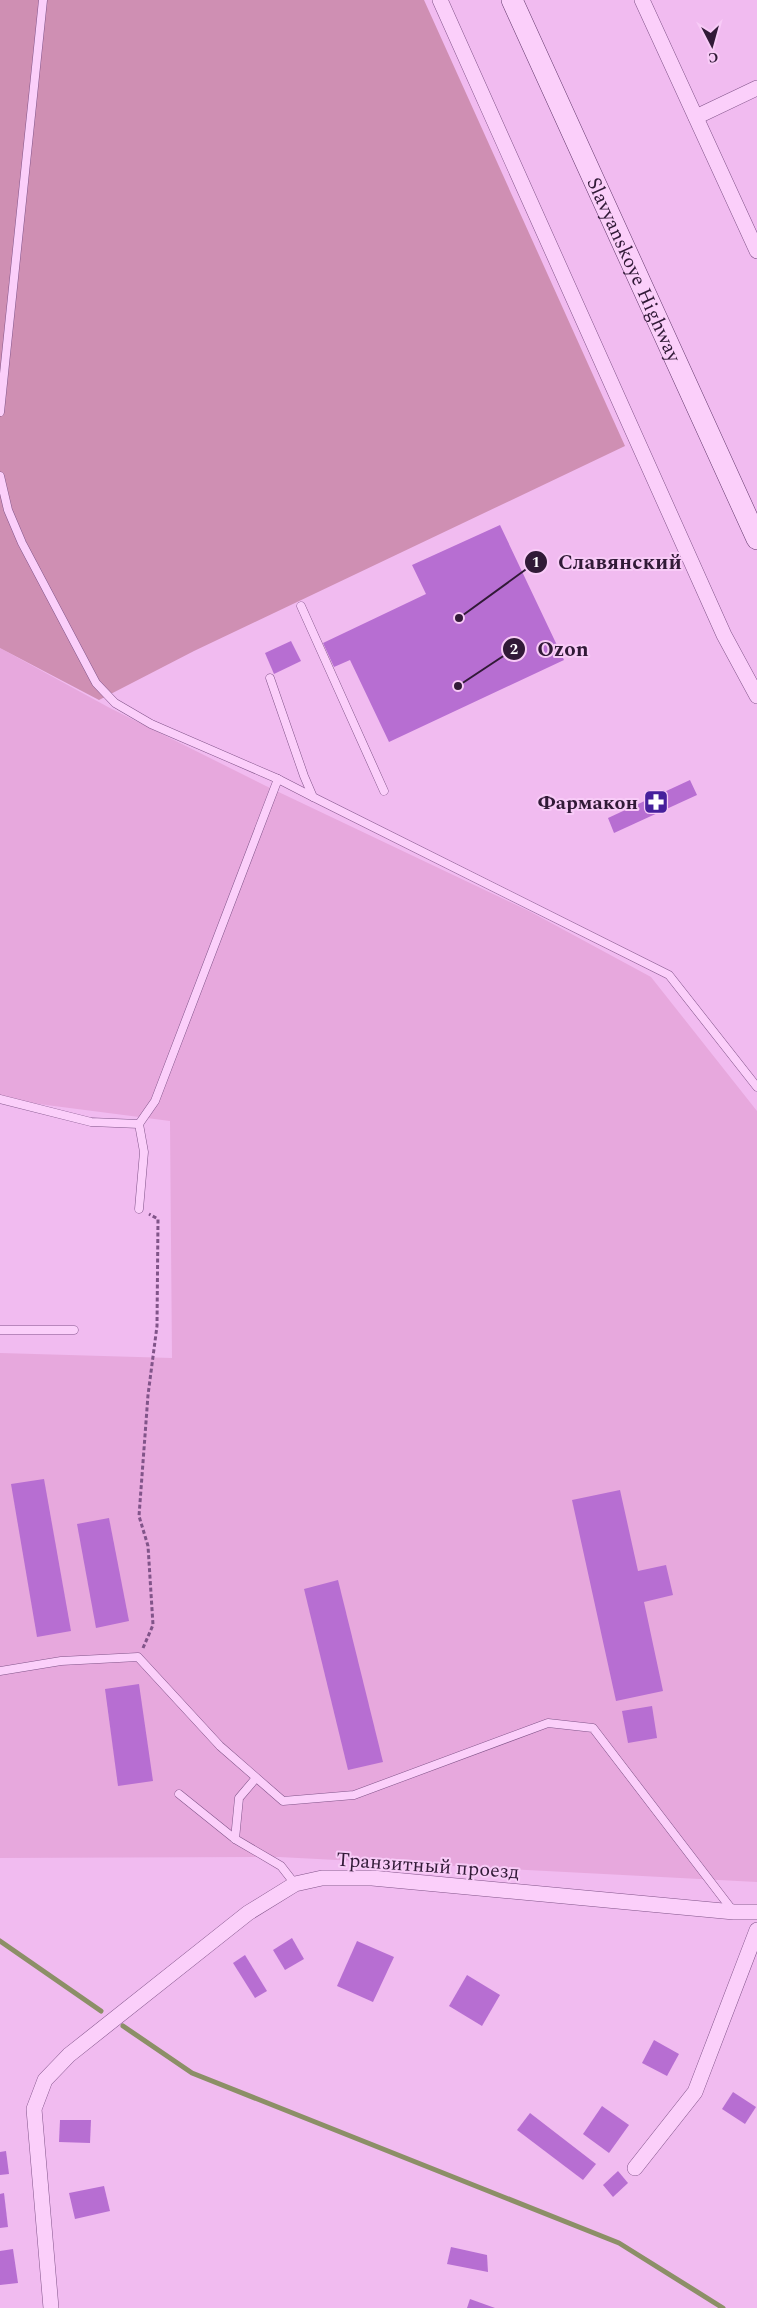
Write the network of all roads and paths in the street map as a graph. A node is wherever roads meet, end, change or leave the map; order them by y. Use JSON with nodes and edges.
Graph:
{"nodes":[{"id":1,"x":43,"y":0,"type":"edge"},
{"id":2,"x":440,"y":0,"type":"edge"},
{"id":3,"x":512,"y":0,"type":"edge"},
{"id":4,"x":642,"y":0,"type":"edge"},
{"id":5,"x":757,"y":88,"type":"edge"},
{"id":6,"x":696,"y":117,"type":"junction"},
{"id":7,"x":757,"y":251,"type":"edge"},
{"id":8,"x":0,"y":412,"type":"edge"},
{"id":9,"x":0,"y":476,"type":"edge"},
{"id":10,"x":757,"y":539,"type":"edge"},
{"id":11,"x":301,"y":606,"type":"dead end"},
{"id":12,"x":270,"y":678,"type":"dead end"},
{"id":13,"x":757,"y":696,"type":"edge"},
{"id":14,"x":278,"y":779,"type":"junction"},
{"id":15,"x":384,"y":791,"type":"dead end"},
{"id":16,"x":313,"y":797,"type":"junction"},
{"id":17,"x":757,"y":1087,"type":"edge"},
{"id":18,"x":0,"y":1099,"type":"edge"},
{"id":19,"x":139,"y":1124,"type":"junction"},
{"id":20,"x":139,"y":1210,"type":"joint"},
{"id":21,"x":0,"y":1330,"type":"edge"},
{"id":22,"x":74,"y":1330,"type":"dead end"},
{"id":23,"x":138,"y":1657,"type":"junction"},
{"id":24,"x":0,"y":1671,"type":"edge"},
{"id":25,"x":256,"y":1778,"type":"junction"},
{"id":26,"x":178,"y":1794,"type":"dead end"},
{"id":27,"x":235,"y":1839,"type":"junction"},
{"id":28,"x":296,"y":1884,"type":"junction"},
{"id":29,"x":734,"y":1912,"type":"junction"},
{"id":30,"x":757,"y":1912,"type":"edge"},
{"id":31,"x":757,"y":1930,"type":"edge"},
{"id":32,"x":635,"y":2168,"type":"dead end"},
{"id":33,"x":51,"y":2308,"type":"edge"}],
"edges":[{"from":1,"to":8,"type":"lane"},
{"from":2,"to":13,"type":"street"},
{"from":3,"to":10,"type":"main road","name":"Slavyanskoye Highway"},
{"from":4,"to":6,"type":"street"},
{"from":5,"to":6,"type":"street"},
{"from":6,"to":7,"type":"street"},
{"from":9,"to":14,"type":"lane"},
{"from":11,"to":15,"type":"lane"},
{"from":12,"to":16,"type":"lane"},
{"from":14,"to":16,"type":"lane"},
{"from":14,"to":19,"type":"lane"},
{"from":16,"to":17,"type":"lane"},
{"from":18,"to":19,"type":"lane"},
{"from":19,"to":20,"type":"lane"},
{"from":20,"to":23,"type":"path"},
{"from":21,"to":22,"type":"lane"},
{"from":23,"to":24,"type":"lane"},
{"from":23,"to":25,"type":"lane"},
{"from":25,"to":27,"type":"lane"},
{"from":25,"to":29,"type":"lane"},
{"from":26,"to":27,"type":"lane"},
{"from":27,"to":28,"type":"lane"},
{"from":28,"to":29,"type":"street","name":"Транзитный проезд"},
{"from":28,"to":33,"type":"street","name":"Транзитный проезд"},
{"from":29,"to":30,"type":"street","name":"Транзитный проезд"},
{"from":31,"to":32,"type":"street"}]}
